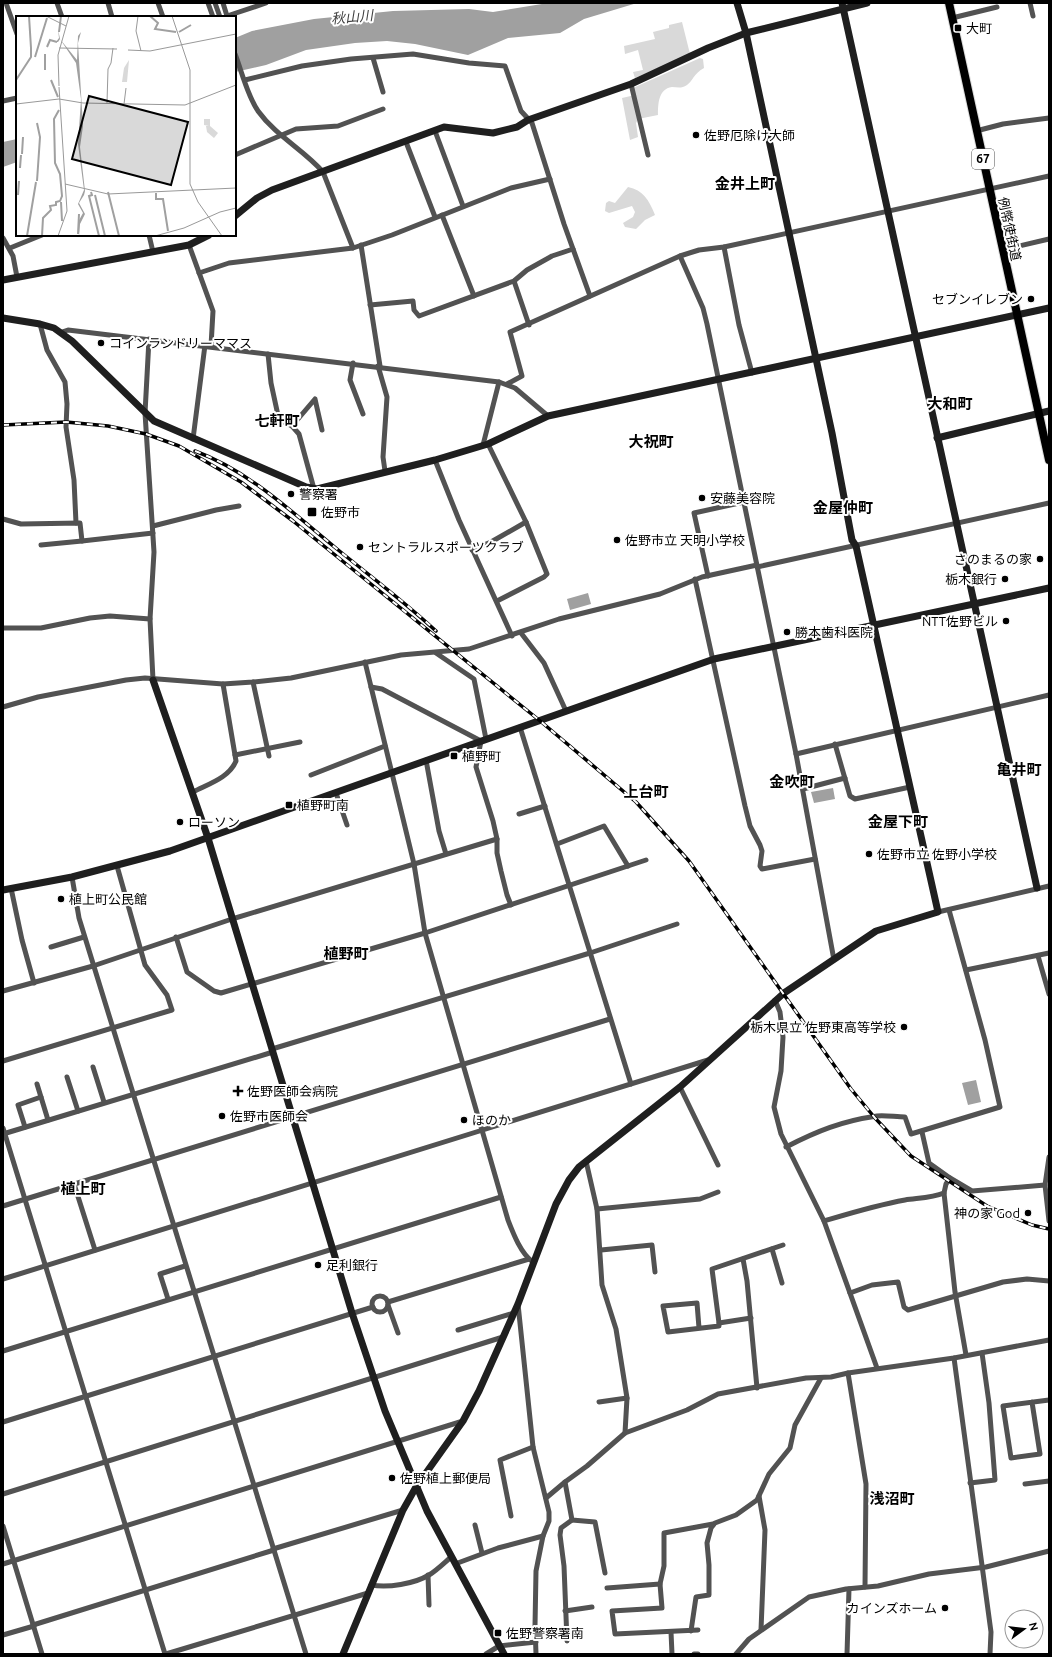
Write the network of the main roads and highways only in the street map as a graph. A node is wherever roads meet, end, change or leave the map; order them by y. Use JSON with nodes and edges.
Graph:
{"nodes":[{"id":1,"x":949,"y":3,"type":"edge"},
{"id":2,"x":1049,"y":460,"type":"edge"}],
"edges":[{"from":1,"to":2,"type":"main road","name":"例幣使街道","number":"67"}]}
